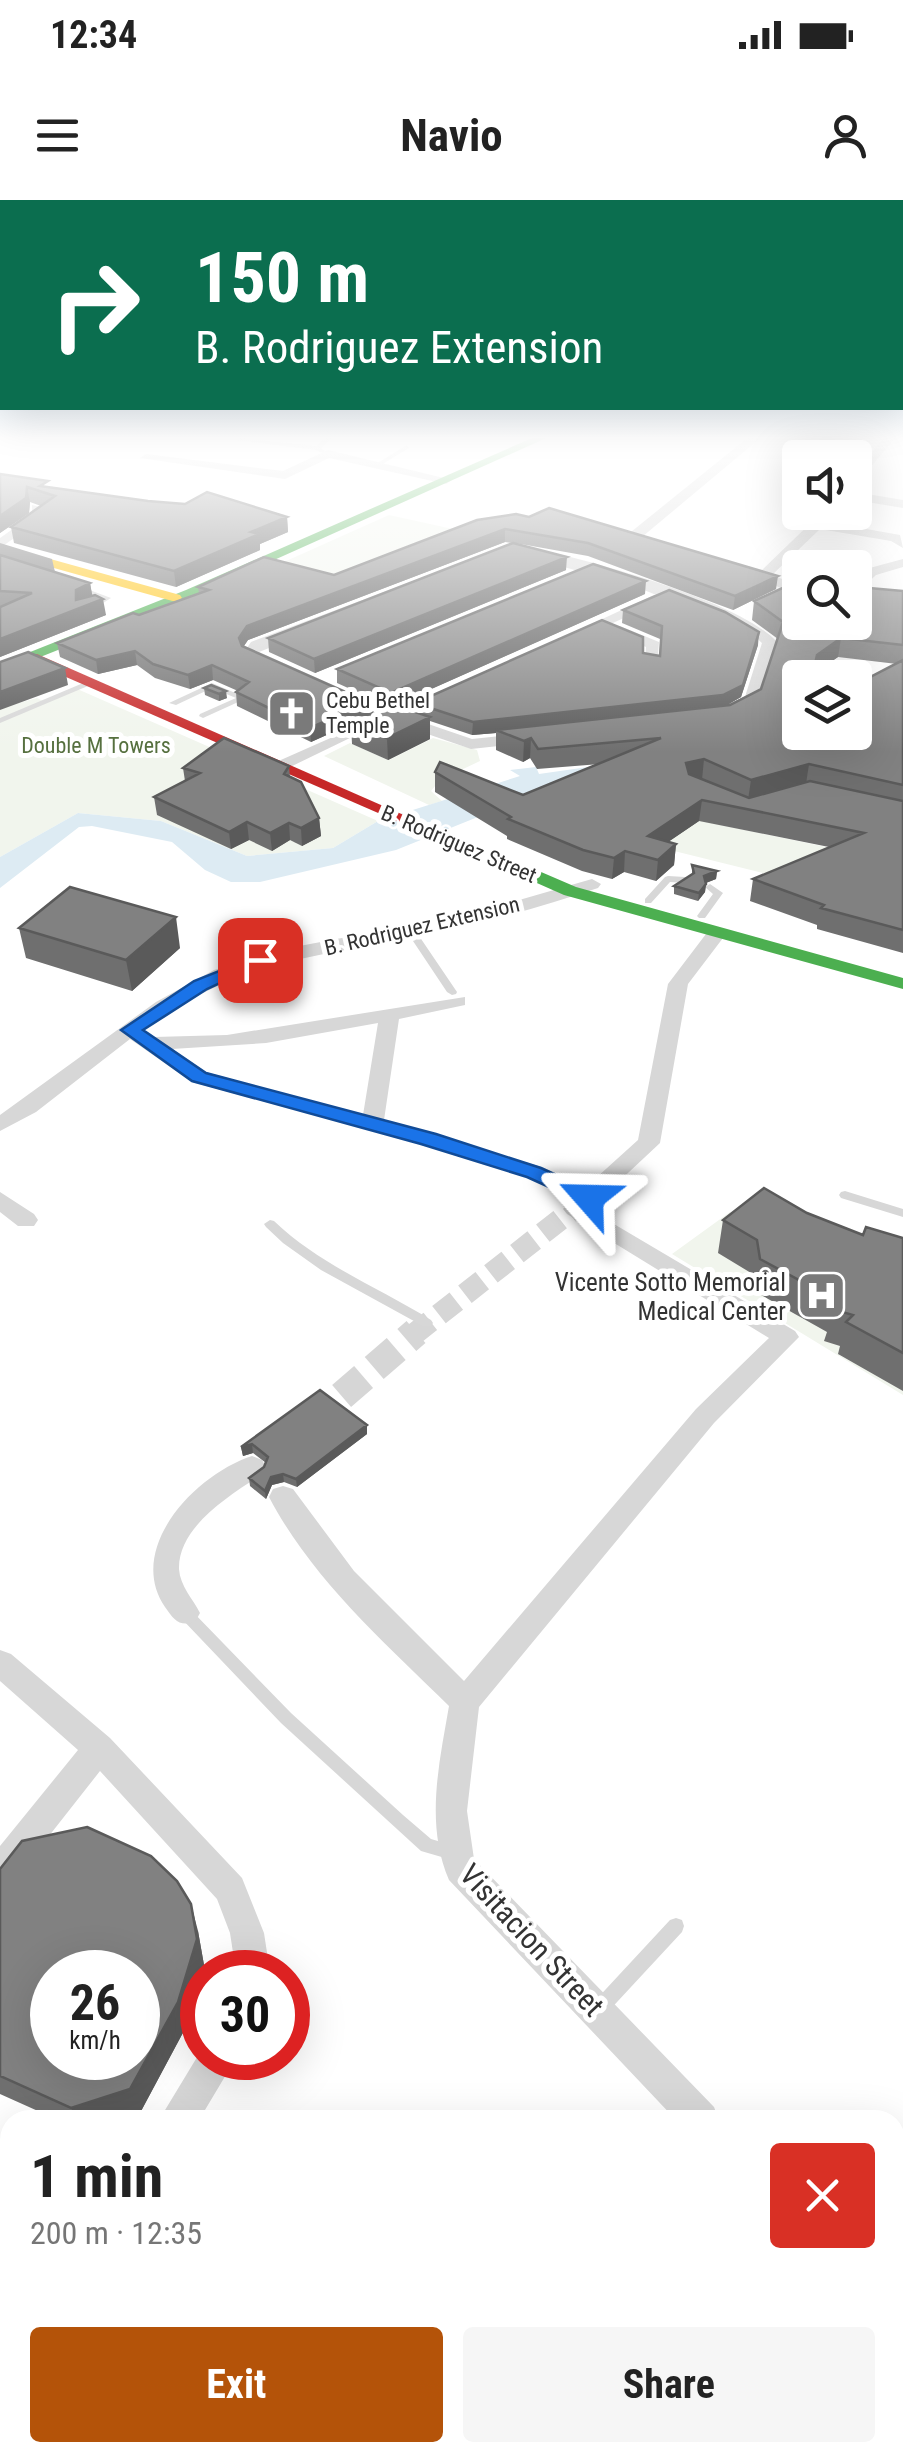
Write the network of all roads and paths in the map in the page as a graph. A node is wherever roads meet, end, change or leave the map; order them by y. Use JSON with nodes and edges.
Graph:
{"nodes":[{"id":1,"x":307,"y":541,"type":"edge"},
{"id":2,"x":639,"y":541,"type":"edge"},
{"id":3,"x":804,"y":541,"type":"edge"},
{"id":4,"x":647,"y":543,"type":"edge"},
{"id":5,"x":0,"y":547,"type":"edge"},
{"id":6,"x":903,"y":562,"type":"edge"},
{"id":7,"x":730,"y":566,"type":"edge"},
{"id":8,"x":589,"y":569,"type":"junction"},
{"id":9,"x":872,"y":572,"type":"edge"},
{"id":10,"x":765,"y":575,"type":"junction"},
{"id":11,"x":570,"y":576,"type":"edge"},
{"id":12,"x":71,"y":577,"type":"junction"},
{"id":13,"x":782,"y":583,"type":"edge"},
{"id":14,"x":668,"y":593,"type":"junction"},
{"id":15,"x":176,"y":598,"type":"junction"},
{"id":16,"x":84,"y":612,"type":"edge"},
{"id":17,"x":600,"y":623,"type":"junction"},
{"id":18,"x":565,"y":639,"type":"edge"},
{"id":19,"x":42,"y":653,"type":"junction"},
{"id":20,"x":652,"y":663,"type":"edge"},
{"id":21,"x":0,"y":669,"type":"edge"},
{"id":22,"x":333,"y":675,"type":"edge"},
{"id":23,"x":315,"y":683,"type":"junction"},
{"id":24,"x":91,"y":684,"type":"junction"},
{"id":25,"x":174,"y":703,"type":"junction"},
{"id":26,"x":407,"y":708,"type":"edge"},
{"id":27,"x":203,"y":716,"type":"junction"},
{"id":28,"x":390,"y":716,"type":"junction"},
{"id":29,"x":0,"y":721,"type":"edge"},
{"id":30,"x":288,"y":762,"type":"junction"},
{"id":31,"x":685,"y":880,"type":"edge"},
{"id":32,"x":710,"y":887,"type":"edge"},
{"id":33,"x":581,"y":888,"type":"junction"},
{"id":34,"x":648,"y":902,"type":"junction"},
{"id":35,"x":709,"y":925,"type":"junction"},
{"id":36,"x":412,"y":932,"type":"junction"},
{"id":37,"x":903,"y":967,"type":"edge"},
{"id":38,"x":903,"y":984,"type":"edge"},
{"id":39,"x":455,"y":997,"type":"joint"},
{"id":40,"x":390,"y":1014,"type":"junction"},
{"id":41,"x":140,"y":1036,"type":"junction"},
{"id":42,"x":0,"y":1124,"type":"edge"},
{"id":43,"x":373,"y":1124,"type":"junction"},
{"id":44,"x":845,"y":1195,"type":"dead end"},
{"id":45,"x":0,"y":1200,"type":"edge"},
{"id":46,"x":582,"y":1203,"type":"junction"},
{"id":47,"x":903,"y":1214,"type":"edge"},
{"id":48,"x":26,"y":1220,"type":"dead end"},
{"id":49,"x":270,"y":1224,"type":"dead end"},
{"id":50,"x":427,"y":1323,"type":"dead end"},
{"id":51,"x":252,"y":1467,"type":"dead end"},
{"id":52,"x":283,"y":1497,"type":"dead end"},
{"id":53,"x":184,"y":1613,"type":"joint"},
{"id":54,"x":0,"y":1663,"type":"edge"},
{"id":55,"x":466,"y":1702,"type":"junction"},
{"id":56,"x":99,"y":1748,"type":"junction"},
{"id":57,"x":452,"y":1852,"type":"junction"},
{"id":58,"x":0,"y":1872,"type":"edge"},
{"id":59,"x":676,"y":1926,"type":"dead end"},
{"id":60,"x":250,"y":1950,"type":"edge"},
{"id":61,"x":598,"y":2010,"type":"junction"},
{"id":62,"x":203,"y":2080,"type":"edge"},
{"id":63,"x":184,"y":2110,"type":"edge"},
{"id":64,"x":691,"y":2110,"type":"edge"}],
"edges":[{"from":1,"to":15,"type":"main road"},
{"from":2,"to":4,"type":"street"},
{"from":3,"to":10,"type":"street"},
{"from":5,"to":12,"type":"main road"},
{"from":6,"to":9,"type":"street"},
{"from":7,"to":10,"type":"street"},
{"from":8,"to":11,"type":"street"},
{"from":8,"to":14,"type":"street"},
{"from":8,"to":23,"type":"street"},
{"from":10,"to":13,"type":"street"},
{"from":12,"to":15,"type":"main road"},
{"from":12,"to":16,"type":"lane"},
{"from":14,"to":17,"type":"street"},
{"from":14,"to":28,"type":"street"},
{"from":15,"to":19,"type":"main road"},
{"from":17,"to":18,"type":"street"},
{"from":17,"to":20,"type":"street"},
{"from":19,"to":21,"type":"main road"},
{"from":19,"to":24,"type":"main road","name":"B. Rodriguez Street"},
{"from":19,"to":25,"type":"main road","name":"B. Rodriguez Street"},
{"from":22,"to":23,"type":"street"},
{"from":23,"to":28,"type":"street"},
{"from":24,"to":29,"type":"lane"},
{"from":24,"to":30,"type":"main road","name":"B. Rodriguez Street"},
{"from":25,"to":27,"type":"main road","name":"B. Rodriguez Street"},
{"from":25,"to":27,"type":"lane"},
{"from":26,"to":28,"type":"street"},
{"from":27,"to":30,"type":"main road","name":"B. Rodriguez Street"},
{"from":28,"to":30,"type":"street"},
{"from":30,"to":33,"type":"main road","name":"B. Rodriguez Street"},
{"from":31,"to":34,"type":"lane"},
{"from":32,"to":35,"type":"lane"},
{"from":33,"to":34,"type":"main road","name":"B. Rodriguez Street"},
{"from":33,"to":35,"type":"main road","name":"B. Rodriguez Street"},
{"from":33,"to":36,"type":"street","name":"B. Rodriguez Extension"},
{"from":34,"to":35,"type":"main road","name":"B. Rodriguez Street"},
{"from":35,"to":37,"type":"main road","name":"B. Rodriguez Street"},
{"from":35,"to":38,"type":"main road","name":"B. Rodriguez Street"},
{"from":35,"to":46,"type":"street"},
{"from":36,"to":39,"type":"lane"},
{"from":36,"to":41,"type":"street","name":"B. Rodriguez Extension"},
{"from":39,"to":40,"type":"street"},
{"from":40,"to":41,"type":"street"},
{"from":40,"to":43,"type":"street"},
{"from":41,"to":42,"type":"street","name":"B. Rodriguez Extension"},
{"from":41,"to":43,"type":"street"},
{"from":43,"to":46,"type":"street"},
{"from":44,"to":47,"type":"lane"},
{"from":45,"to":48,"type":"street"},
{"from":46,"to":55,"type":"street"},
{"from":49,"to":50,"type":"lane"},
{"from":51,"to":53,"type":"street"},
{"from":52,"to":55,"type":"street"},
{"from":53,"to":57,"type":"lane"},
{"from":54,"to":56,"type":"street"},
{"from":55,"to":57,"type":"street","name":"Visitacion Street"},
{"from":56,"to":58,"type":"street"},
{"from":56,"to":60,"type":"street"},
{"from":57,"to":61,"type":"street","name":"Visitacion Street"},
{"from":59,"to":61,"type":"lane"},
{"from":61,"to":64,"type":"street","name":"Visitacion Street"},
{"from":62,"to":63,"type":"street"}]}
